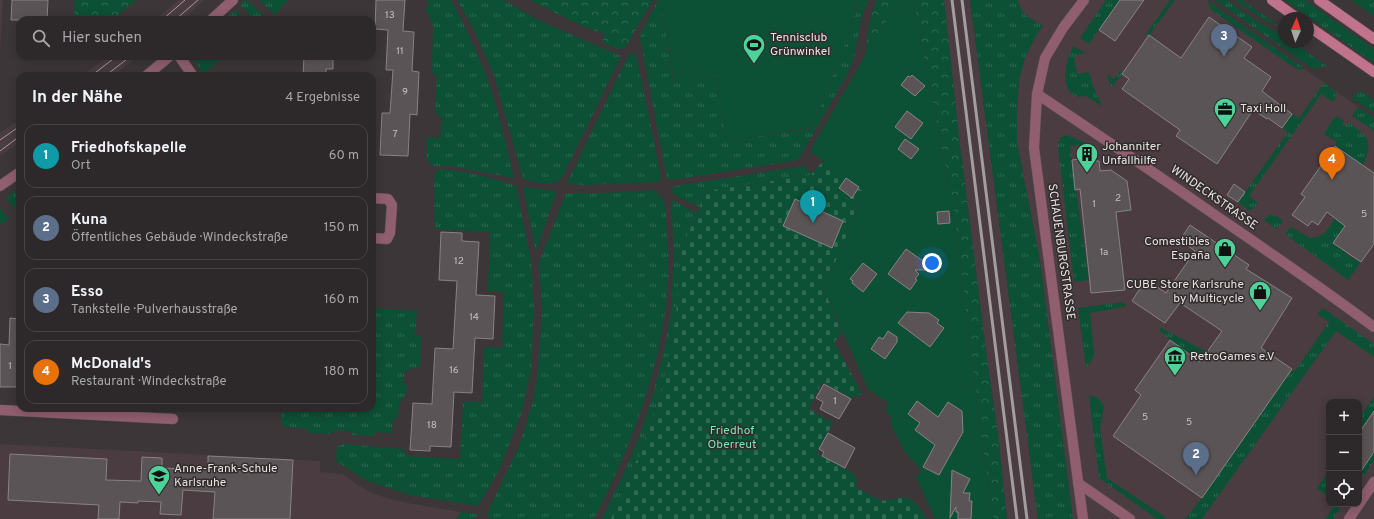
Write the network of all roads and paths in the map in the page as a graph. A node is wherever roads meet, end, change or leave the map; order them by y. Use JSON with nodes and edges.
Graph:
{"nodes":[{"id":1,"x":232,"y":0,"type":"edge"},
{"id":2,"x":1084,"y":0,"type":"edge"},
{"id":3,"x":1272,"y":0,"type":"edge"},
{"id":4,"x":1320,"y":0,"type":"edge"},
{"id":5,"x":1289,"y":12,"type":"edge"},
{"id":6,"x":215,"y":16,"type":"edge"},
{"id":7,"x":1314,"y":30,"type":"edge"},
{"id":8,"x":1374,"y":39,"type":"edge"},
{"id":9,"x":165,"y":60,"type":"edge"},
{"id":10,"x":182,"y":60,"type":"edge"},
{"id":11,"x":151,"y":72,"type":"edge"},
{"id":12,"x":190,"y":72,"type":"edge"},
{"id":13,"x":1374,"y":72,"type":"edge"},
{"id":14,"x":1037,"y":94,"type":"junction"},
{"id":15,"x":16,"y":175,"type":"edge"},
{"id":16,"x":0,"y":186,"type":"edge"},
{"id":17,"x":376,"y":198,"type":"edge"},
{"id":18,"x":376,"y":238,"type":"edge"},
{"id":19,"x":1374,"y":327,"type":"edge"},
{"id":20,"x":0,"y":410,"type":"edge"},
{"id":21,"x":16,"y":411,"type":"edge"},
{"id":22,"x":38,"y":412,"type":"edge"},
{"id":23,"x":173,"y":419,"type":"dead end"},
{"id":24,"x":1374,"y":482,"type":"edge"},
{"id":25,"x":1078,"y":483,"type":"junction"},
{"id":26,"x":1362,"y":500,"type":"edge"},
{"id":27,"x":1357,"y":507,"type":"edge"},
{"id":28,"x":1083,"y":519,"type":"edge"},
{"id":29,"x":1130,"y":519,"type":"edge"},
{"id":30,"x":1349,"y":519,"type":"edge"}],
"edges":[{"from":1,"to":6,"type":"street"},
{"from":2,"to":14,"type":"street","name":"SCHAUENBURGSTRASSE"},
{"from":3,"to":5,"type":"main road"},
{"from":4,"to":8,"type":"main road"},
{"from":7,"to":13,"type":"main road"},
{"from":9,"to":11,"type":"street"},
{"from":10,"to":12,"type":"street"},
{"from":14,"to":19,"type":"street","name":"WINDECKSTRASSE"},
{"from":14,"to":25,"type":"street","name":"SCHAUENBURGSTRASSE"},
{"from":15,"to":16,"type":"street"},
{"from":17,"to":18,"type":"street"},
{"from":20,"to":21,"type":"street"},
{"from":22,"to":23,"type":"street"},
{"from":24,"to":26,"type":"street"},
{"from":25,"to":28,"type":"street","name":"SCHAUENBURGSTRASSE"},
{"from":25,"to":29,"type":"street"},
{"from":27,"to":30,"type":"street"}]}
